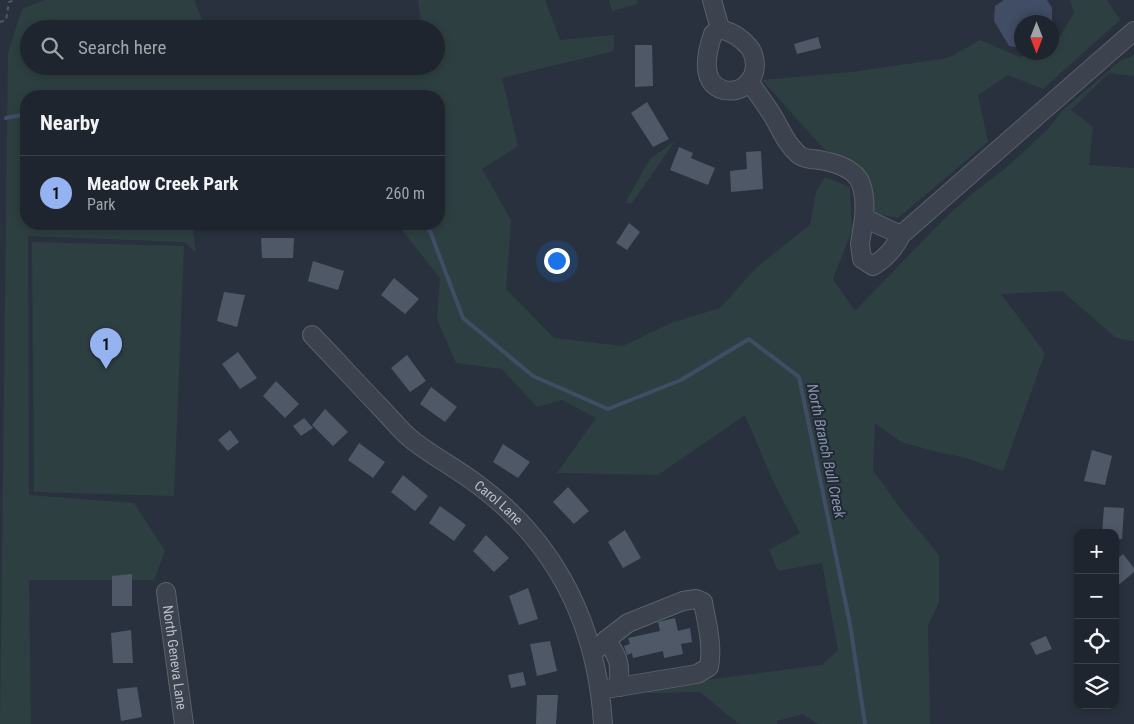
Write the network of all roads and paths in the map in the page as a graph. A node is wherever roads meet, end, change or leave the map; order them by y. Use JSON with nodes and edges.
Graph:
{"nodes":[{"id":1,"x":16,"y":0,"type":"edge"},
{"id":2,"x":712,"y":0,"type":"edge"},
{"id":3,"x":0,"y":22,"type":"edge"},
{"id":4,"x":720,"y":29,"type":"junction"},
{"id":5,"x":1134,"y":31,"type":"edge"},
{"id":6,"x":748,"y":81,"type":"junction"},
{"id":7,"x":864,"y":218,"type":"junction"},
{"id":8,"x":901,"y":235,"type":"junction"},
{"id":9,"x":312,"y":335,"type":"dead end"},
{"id":10,"x":166,"y":592,"type":"dead end"},
{"id":11,"x":606,"y":640,"type":"junction"},
{"id":12,"x":593,"y":653,"type":"junction"},
{"id":13,"x":619,"y":687,"type":"junction"},
{"id":14,"x":600,"y":690,"type":"junction"},
{"id":15,"x":184,"y":724,"type":"edge"},
{"id":16,"x":603,"y":724,"type":"edge"}],
"edges":[{"from":1,"to":3,"type":"path"},
{"from":2,"to":4,"type":"street"},
{"from":4,"to":6,"type":"street"},
{"from":4,"to":6,"type":"street"},
{"from":5,"to":8,"type":"street"},
{"from":6,"to":7,"type":"street"},
{"from":7,"to":8,"type":"street"},
{"from":7,"to":8,"type":"street"},
{"from":9,"to":12,"type":"street","name":"Carol Lane"},
{"from":10,"to":15,"type":"street","name":"North Geneva Lane"},
{"from":11,"to":12,"type":"street"},
{"from":11,"to":13,"type":"street"},
{"from":11,"to":13,"type":"street"},
{"from":12,"to":14,"type":"street","name":"Carol Lane"},
{"from":13,"to":14,"type":"street"},
{"from":14,"to":16,"type":"street","name":"Carol Lane"}]}
